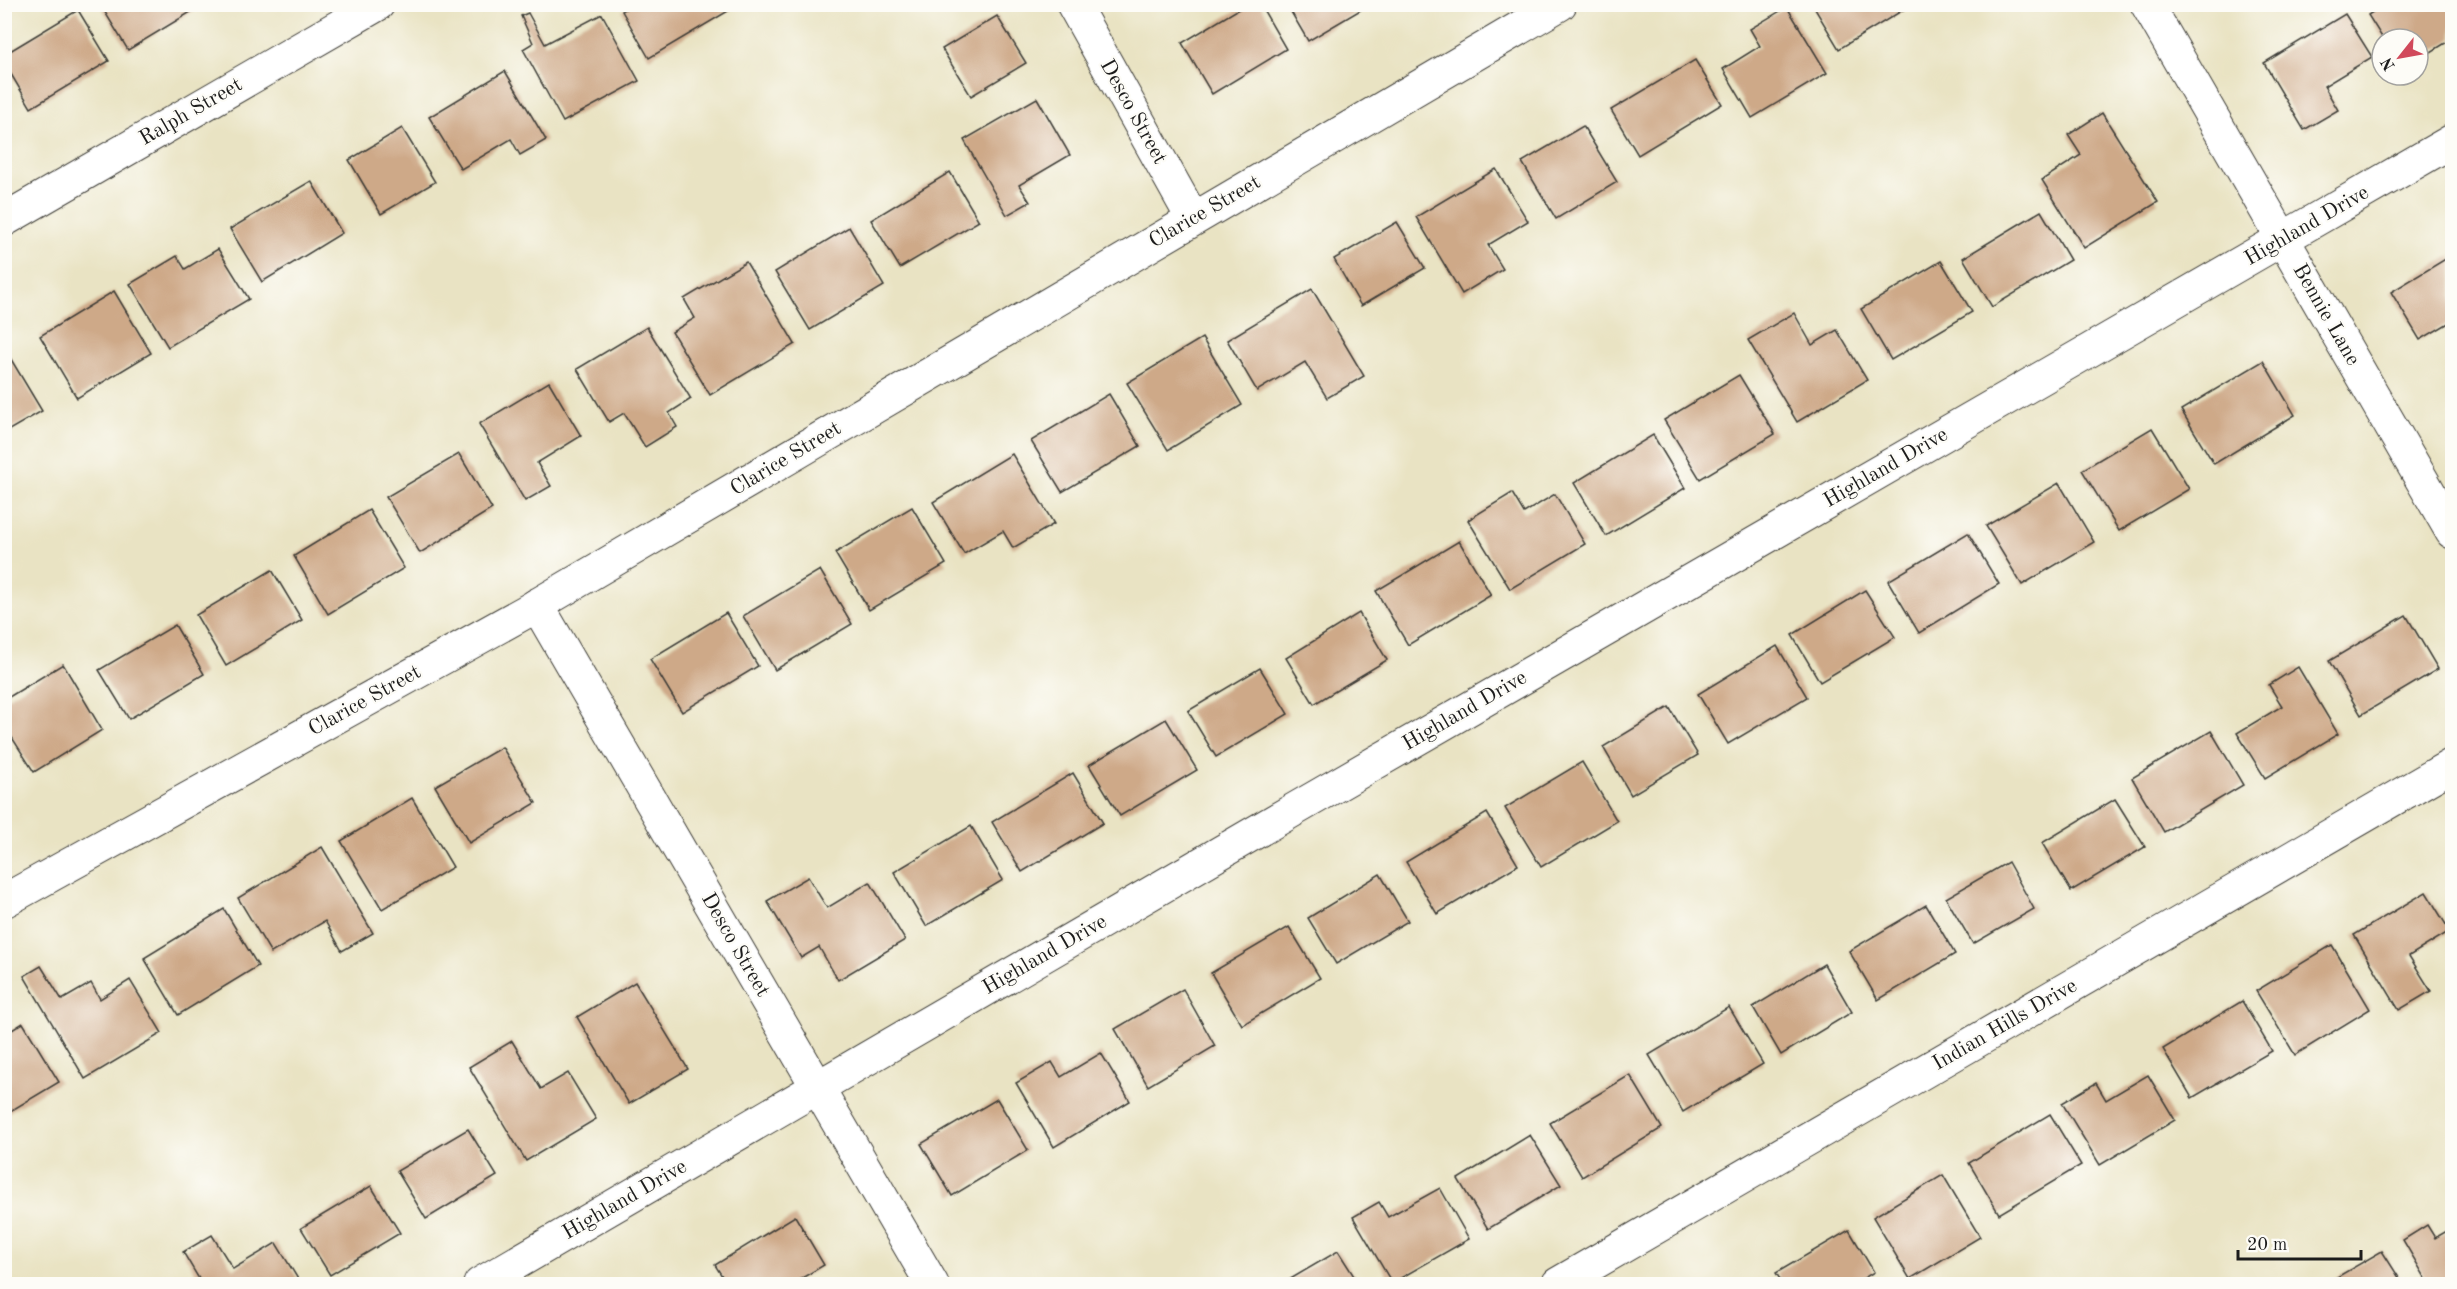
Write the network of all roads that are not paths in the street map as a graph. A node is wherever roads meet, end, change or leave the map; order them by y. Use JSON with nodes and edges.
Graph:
{"nodes":[{"id":1,"x":378,"y":4,"type":"edge"},
{"id":2,"x":1073,"y":4,"type":"edge"},
{"id":3,"x":1560,"y":4,"type":"edge"},
{"id":4,"x":2146,"y":4,"type":"edge"},
{"id":5,"x":2452,"y":141,"type":"edge"},
{"id":6,"x":1193,"y":219,"type":"junction"},
{"id":7,"x":4,"y":220,"type":"edge"},
{"id":8,"x":2282,"y":240,"type":"junction"},
{"id":9,"x":2452,"y":532,"type":"edge"},
{"id":10,"x":537,"y":605,"type":"junction"},
{"id":11,"x":2452,"y":765,"type":"edge"},
{"id":12,"x":4,"y":901,"type":"edge"},
{"id":13,"x":818,"y":1088,"type":"junction"},
{"id":14,"x":480,"y":1284,"type":"edge"},
{"id":15,"x":932,"y":1284,"type":"edge"},
{"id":16,"x":1558,"y":1284,"type":"edge"}],
"edges":[{"from":1,"to":7,"type":"street","name":"Ralph Street"},
{"from":2,"to":6,"type":"street","name":"Desco Street"},
{"from":3,"to":6,"type":"street","name":"Clarice Street"},
{"from":4,"to":8,"type":"street","name":"Bennie Lane"},
{"from":5,"to":8,"type":"street","name":"Highland Drive"},
{"from":6,"to":10,"type":"street","name":"Clarice Street"},
{"from":8,"to":9,"type":"street","name":"Bennie Lane"},
{"from":8,"to":13,"type":"street","name":"Highland Drive"},
{"from":10,"to":12,"type":"street","name":"Clarice Street"},
{"from":10,"to":13,"type":"street","name":"Desco Street"},
{"from":11,"to":16,"type":"street","name":"Indian Hills Drive"},
{"from":13,"to":14,"type":"street","name":"Highland Drive"},
{"from":13,"to":15,"type":"street","name":"Desco Street"}]}
